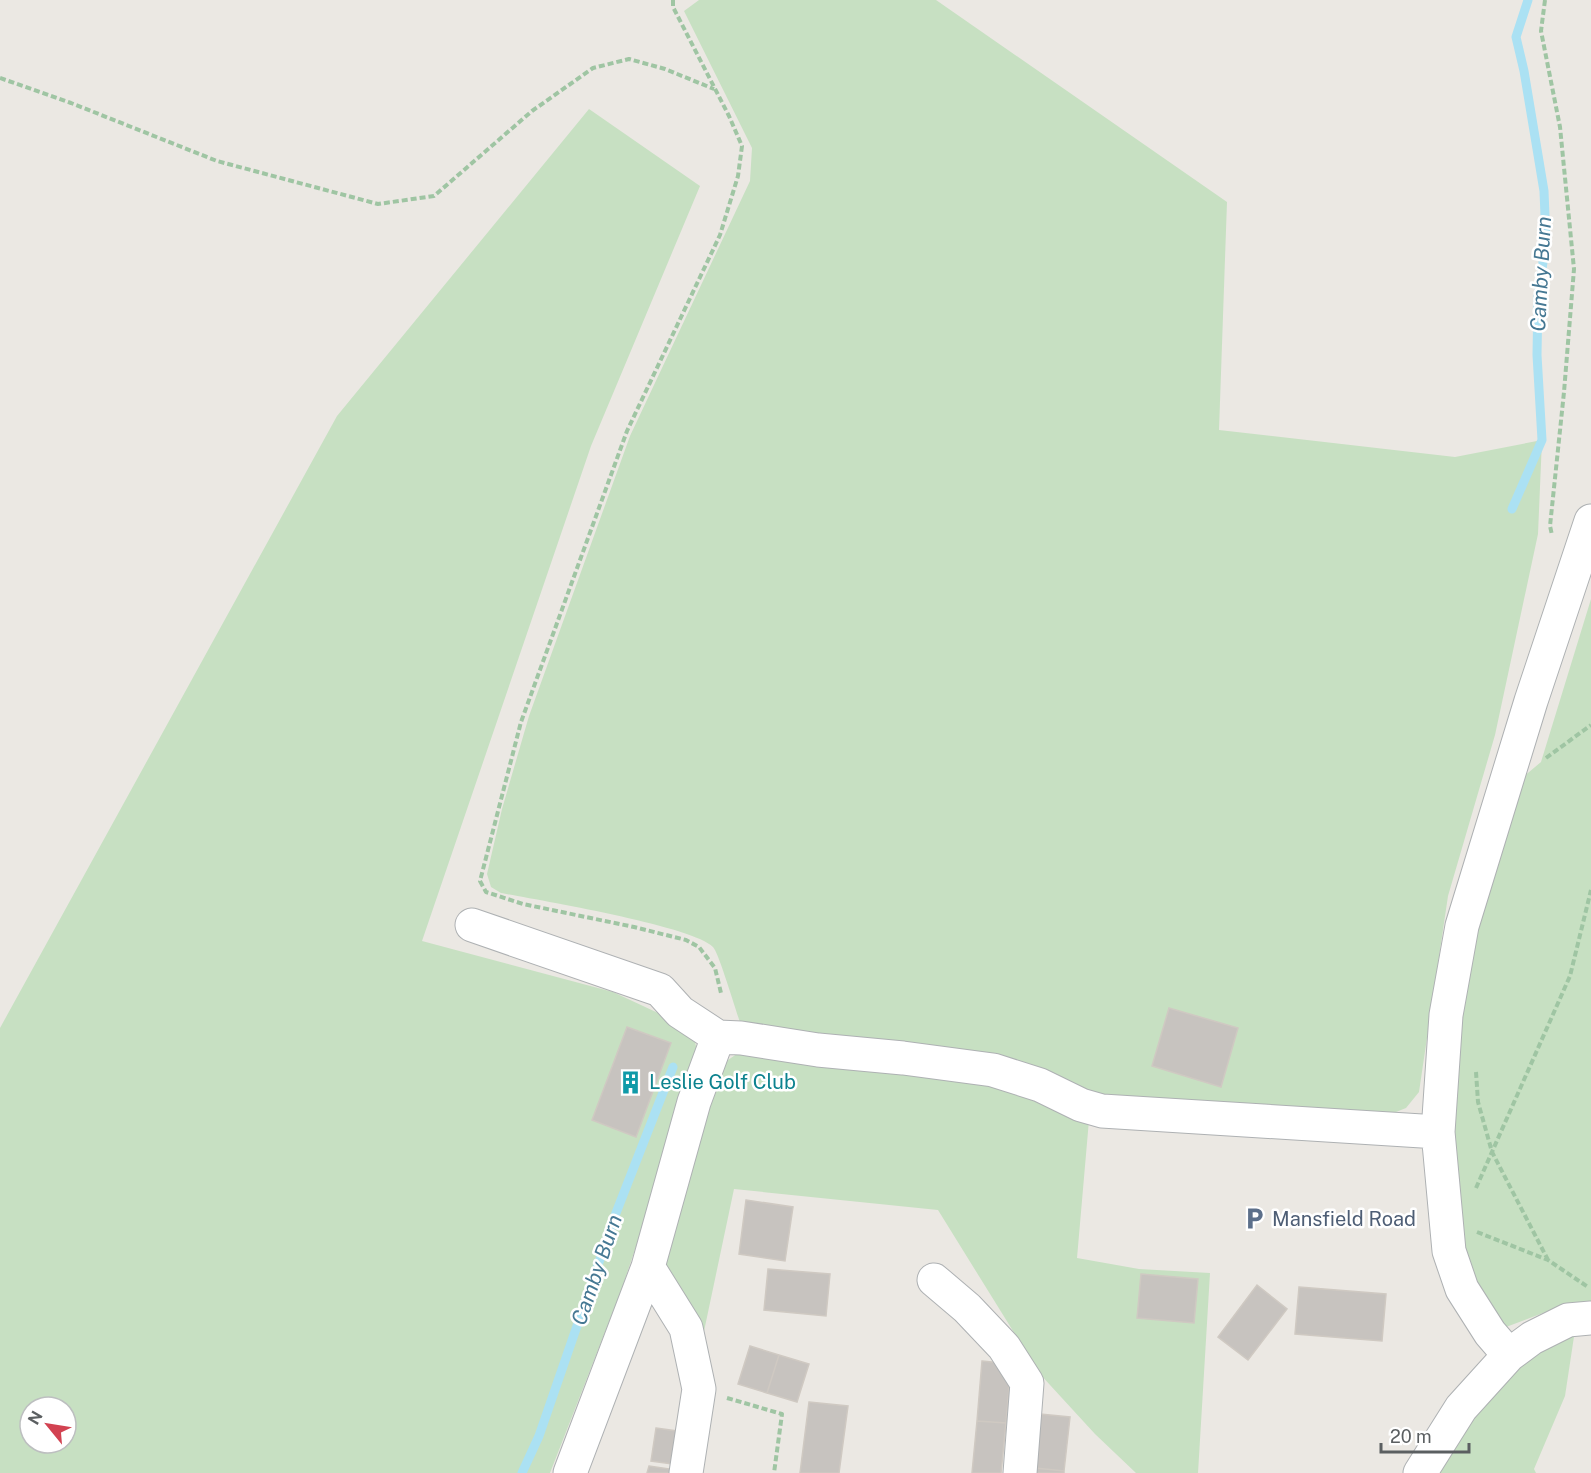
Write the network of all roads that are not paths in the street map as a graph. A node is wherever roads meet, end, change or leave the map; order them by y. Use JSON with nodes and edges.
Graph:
{"nodes":[{"id":1,"x":1591,"y":521,"type":"edge"},
{"id":2,"x":472,"y":925,"type":"dead end"},
{"id":3,"x":718,"y":1037,"type":"junction"},
{"id":4,"x":1438,"y":1132,"type":"junction"},
{"id":5,"x":648,"y":1267,"type":"junction"},
{"id":6,"x":934,"y":1280,"type":"dead end"},
{"id":7,"x":1591,"y":1318,"type":"edge"},
{"id":8,"x":1509,"y":1355,"type":"junction"},
{"id":9,"x":570,"y":1473,"type":"edge"},
{"id":10,"x":686,"y":1473,"type":"edge"},
{"id":11,"x":1020,"y":1473,"type":"edge"},
{"id":12,"x":1420,"y":1473,"type":"edge"}],
"edges":[{"from":1,"to":4,"type":"street"},
{"from":2,"to":3,"type":"street"},
{"from":3,"to":4,"type":"street"},
{"from":3,"to":5,"type":"street"},
{"from":4,"to":8,"type":"street"},
{"from":5,"to":9,"type":"street"},
{"from":5,"to":10,"type":"street"},
{"from":6,"to":11,"type":"street"},
{"from":7,"to":8,"type":"street"},
{"from":8,"to":12,"type":"street"}]}
